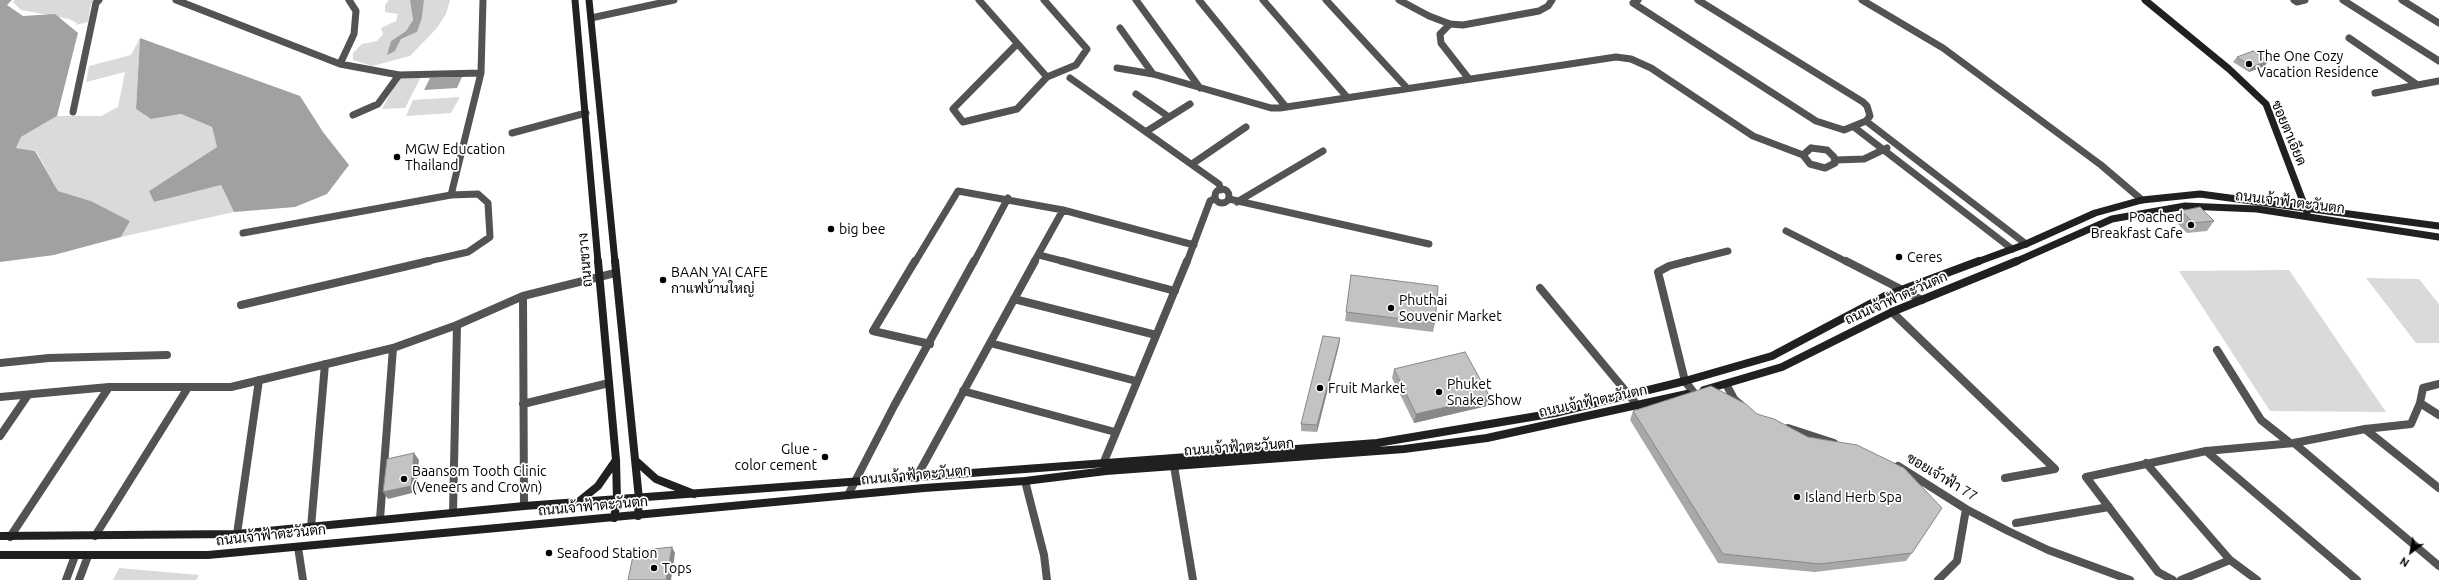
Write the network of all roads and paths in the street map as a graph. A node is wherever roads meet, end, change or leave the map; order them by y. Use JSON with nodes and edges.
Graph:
{"nodes":[{"id":1,"x":99,"y":0,"type":"edge"},
{"id":2,"x":176,"y":0,"type":"edge"},
{"id":3,"x":349,"y":0,"type":"edge"},
{"id":4,"x":484,"y":0,"type":"edge"},
{"id":5,"x":576,"y":0,"type":"edge"},
{"id":6,"x":589,"y":0,"type":"edge"},
{"id":7,"x":674,"y":0,"type":"edge"},
{"id":8,"x":979,"y":0,"type":"edge"},
{"id":9,"x":1044,"y":0,"type":"edge"},
{"id":10,"x":1136,"y":0,"type":"edge"},
{"id":11,"x":1199,"y":0,"type":"edge"},
{"id":12,"x":1263,"y":0,"type":"edge"},
{"id":13,"x":1326,"y":0,"type":"edge"},
{"id":14,"x":1399,"y":0,"type":"edge"},
{"id":15,"x":1552,"y":0,"type":"edge"},
{"id":16,"x":1638,"y":0,"type":"edge"},
{"id":17,"x":1698,"y":0,"type":"edge"},
{"id":18,"x":1862,"y":0,"type":"edge"},
{"id":19,"x":2144,"y":0,"type":"edge"},
{"id":20,"x":2294,"y":0,"type":"edge"},
{"id":21,"x":2305,"y":0,"type":"edge"},
{"id":22,"x":2343,"y":0,"type":"edge"},
{"id":23,"x":2402,"y":0,"type":"edge"},
{"id":24,"x":591,"y":18,"type":"junction"},
{"id":25,"x":2439,"y":23,"type":"edge"},
{"id":26,"x":1450,"y":24,"type":"junction"},
{"id":27,"x":1120,"y":28,"type":"dead end"},
{"id":28,"x":2349,"y":38,"type":"dead end"},
{"id":29,"x":593,"y":42,"type":"junction"},
{"id":30,"x":580,"y":44,"type":"junction"},
{"id":31,"x":1018,"y":44,"type":"junction"},
{"id":32,"x":2439,"y":61,"type":"edge"},
{"id":33,"x":340,"y":64,"type":"junction"},
{"id":34,"x":1117,"y":68,"type":"dead end"},
{"id":35,"x":481,"y":73,"type":"junction"},
{"id":36,"x":1153,"y":74,"type":"junction"},
{"id":37,"x":399,"y":75,"type":"junction"},
{"id":38,"x":1047,"y":77,"type":"junction"},
{"id":39,"x":1070,"y":78,"type":"dead end"},
{"id":40,"x":1469,"y":79,"type":"junction"},
{"id":41,"x":2439,"y":81,"type":"edge"},
{"id":42,"x":2416,"y":84,"type":"junction"},
{"id":43,"x":1200,"y":88,"type":"junction"},
{"id":44,"x":1407,"y":88,"type":"junction"},
{"id":45,"x":2375,"y":93,"type":"dead end"},
{"id":46,"x":1136,"y":94,"type":"dead end"},
{"id":47,"x":1347,"y":97,"type":"junction"},
{"id":48,"x":1190,"y":104,"type":"dead end"},
{"id":49,"x":1286,"y":108,"type":"junction"},
{"id":50,"x":73,"y":112,"type":"dead end"},
{"id":51,"x":586,"y":114,"type":"junction"},
{"id":52,"x":353,"y":115,"type":"dead end"},
{"id":53,"x":1169,"y":117,"type":"junction"},
{"id":54,"x":1866,"y":121,"type":"junction"},
{"id":55,"x":1246,"y":127,"type":"dead end"},
{"id":56,"x":1854,"y":127,"type":"junction"},
{"id":57,"x":1147,"y":131,"type":"junction"},
{"id":58,"x":512,"y":133,"type":"dead end"},
{"id":59,"x":1897,"y":143,"type":"junction"},
{"id":60,"x":1884,"y":149,"type":"junction"},
{"id":61,"x":1323,"y":151,"type":"dead end"},
{"id":62,"x":1803,"y":155,"type":"junction"},
{"id":63,"x":1836,"y":160,"type":"junction"},
{"id":64,"x":1192,"y":164,"type":"junction"},
{"id":65,"x":1221,"y":190,"type":"junction"},
{"id":66,"x":451,"y":195,"type":"junction"},
{"id":67,"x":1008,"y":198,"type":"junction"},
{"id":68,"x":1214,"y":199,"type":"junction"},
{"id":69,"x":2142,"y":200,"type":"junction"},
{"id":70,"x":1233,"y":201,"type":"junction"},
{"id":71,"x":2305,"y":208,"type":"junction"},
{"id":72,"x":1063,"y":210,"type":"junction"},
{"id":73,"x":2309,"y":217,"type":"junction"},
{"id":74,"x":2439,"y":226,"type":"edge"},
{"id":75,"x":1786,"y":231,"type":"dead end"},
{"id":76,"x":243,"y":234,"type":"dead end"},
{"id":77,"x":2439,"y":236,"type":"edge"},
{"id":78,"x":1429,"y":244,"type":"dead end"},
{"id":79,"x":2026,"y":244,"type":"junction"},
{"id":80,"x":1194,"y":245,"type":"junction"},
{"id":81,"x":2012,"y":249,"type":"junction"},
{"id":82,"x":1728,"y":251,"type":"dead end"},
{"id":83,"x":1039,"y":255,"type":"junction"},
{"id":84,"x":615,"y":273,"type":"junction"},
{"id":85,"x":600,"y":276,"type":"junction"},
{"id":86,"x":1540,"y":288,"type":"dead end"},
{"id":87,"x":1902,"y":289,"type":"junction"},
{"id":88,"x":1175,"y":291,"type":"junction"},
{"id":89,"x":523,"y":296,"type":"junction"},
{"id":90,"x":1014,"y":300,"type":"junction"},
{"id":91,"x":1922,"y":300,"type":"junction"},
{"id":92,"x":242,"y":306,"type":"dead end"},
{"id":93,"x":1892,"y":312,"type":"junction"},
{"id":94,"x":457,"y":325,"type":"junction"},
{"id":95,"x":1156,"y":335,"type":"junction"},
{"id":96,"x":990,"y":343,"type":"junction"},
{"id":97,"x":930,"y":344,"type":"junction"},
{"id":98,"x":393,"y":348,"type":"junction"},
{"id":99,"x":2217,"y":350,"type":"dead end"},
{"id":100,"x":166,"y":356,"type":"dead end"},
{"id":101,"x":0,"y":363,"type":"edge"},
{"id":102,"x":325,"y":364,"type":"junction"},
{"id":103,"x":259,"y":380,"type":"junction"},
{"id":104,"x":1136,"y":381,"type":"junction"},
{"id":105,"x":1685,"y":381,"type":"junction"},
{"id":106,"x":609,"y":383,"type":"junction"},
{"id":107,"x":1726,"y":384,"type":"junction"},
{"id":108,"x":2439,"y":384,"type":"edge"},
{"id":109,"x":109,"y":387,"type":"junction"},
{"id":110,"x":187,"y":388,"type":"junction"},
{"id":111,"x":963,"y":391,"type":"junction"},
{"id":112,"x":1694,"y":393,"type":"junction"},
{"id":113,"x":28,"y":394,"type":"junction"},
{"id":114,"x":1630,"y":394,"type":"junction"},
{"id":115,"x":0,"y":397,"type":"edge"},
{"id":116,"x":2420,"y":403,"type":"junction"},
{"id":117,"x":523,"y":404,"type":"junction"},
{"id":118,"x":1638,"y":406,"type":"junction"},
{"id":119,"x":1749,"y":413,"type":"edge"},
{"id":120,"x":2439,"y":415,"type":"edge"},
{"id":121,"x":1776,"y":424,"type":"edge"},
{"id":122,"x":2365,"y":429,"type":"junction"},
{"id":123,"x":1115,"y":432,"type":"junction"},
{"id":124,"x":0,"y":436,"type":"edge"},
{"id":125,"x":2292,"y":443,"type":"junction"},
{"id":126,"x":1842,"y":445,"type":"edge"},
{"id":127,"x":2206,"y":451,"type":"junction"},
{"id":128,"x":616,"y":460,"type":"junction"},
{"id":129,"x":635,"y":461,"type":"junction"},
{"id":130,"x":1891,"y":463,"type":"edge"},
{"id":131,"x":2146,"y":463,"type":"junction"},
{"id":132,"x":1103,"y":464,"type":"junction"},
{"id":133,"x":1174,"y":466,"type":"junction"},
{"id":134,"x":916,"y":478,"type":"junction"},
{"id":135,"x":2005,"y":478,"type":"dead end"},
{"id":136,"x":1025,"y":481,"type":"junction"},
{"id":137,"x":854,"y":483,"type":"junction"},
{"id":138,"x":2439,"y":488,"type":"edge"},
{"id":139,"x":696,"y":494,"type":"junction"},
{"id":140,"x":848,"y":495,"type":"junction"},
{"id":141,"x":639,"y":498,"type":"junction"},
{"id":142,"x":617,"y":500,"type":"junction"},
{"id":143,"x":577,"y":503,"type":"junction"},
{"id":144,"x":524,"y":506,"type":"junction"},
{"id":145,"x":2109,"y":507,"type":"junction"},
{"id":146,"x":1966,"y":509,"type":"junction"},
{"id":147,"x":453,"y":513,"type":"junction"},
{"id":148,"x":638,"y":516,"type":"junction"},
{"id":149,"x":614,"y":518,"type":"junction"},
{"id":150,"x":380,"y":519,"type":"junction"},
{"id":151,"x":2016,"y":523,"type":"dead end"},
{"id":152,"x":311,"y":527,"type":"junction"},
{"id":153,"x":237,"y":534,"type":"junction"},
{"id":154,"x":0,"y":536,"type":"edge"},
{"id":155,"x":10,"y":536,"type":"junction"},
{"id":156,"x":95,"y":536,"type":"junction"},
{"id":157,"x":298,"y":547,"type":"junction"},
{"id":158,"x":0,"y":555,"type":"edge"},
{"id":159,"x":74,"y":556,"type":"junction"},
{"id":160,"x":88,"y":556,"type":"junction"},
{"id":161,"x":2230,"y":560,"type":"junction"},
{"id":162,"x":2439,"y":566,"type":"edge"},
{"id":163,"x":66,"y":580,"type":"edge"},
{"id":164,"x":79,"y":580,"type":"edge"},
{"id":165,"x":302,"y":580,"type":"edge"},
{"id":166,"x":1047,"y":580,"type":"edge"},
{"id":167,"x":1193,"y":580,"type":"edge"},
{"id":168,"x":1938,"y":580,"type":"edge"},
{"id":169,"x":2130,"y":580,"type":"edge"},
{"id":170,"x":2173,"y":580,"type":"edge"},
{"id":171,"x":2181,"y":580,"type":"edge"},
{"id":172,"x":2257,"y":580,"type":"edge"},
{"id":173,"x":2357,"y":580,"type":"edge"}],
"edges":[{"from":1,"to":50,"type":"street"},
{"from":2,"to":33,"type":"street"},
{"from":3,"to":33,"type":"street"},
{"from":4,"to":35,"type":"street"},
{"from":5,"to":30,"type":"main road","name":"ถนนขวาง"},
{"from":6,"to":24,"type":"main road","name":"ถนนขวาง"},
{"from":7,"to":24,"type":"street"},
{"from":8,"to":31,"type":"street"},
{"from":9,"to":38,"type":"street"},
{"from":10,"to":43,"type":"street"},
{"from":11,"to":49,"type":"street"},
{"from":12,"to":47,"type":"street"},
{"from":13,"to":44,"type":"street"},
{"from":14,"to":26,"type":"street"},
{"from":15,"to":26,"type":"street"},
{"from":16,"to":56,"type":"street"},
{"from":17,"to":54,"type":"street"},
{"from":18,"to":69,"type":"street"},
{"from":19,"to":71,"type":"main road","name":"ซอยตาเอียด"},
{"from":20,"to":21,"type":"street"},
{"from":22,"to":32,"type":"street"},
{"from":23,"to":25,"type":"street"},
{"from":24,"to":29,"type":"main road","name":"ถนนขวาง"},
{"from":26,"to":40,"type":"street"},
{"from":27,"to":36,"type":"street"},
{"from":28,"to":42,"type":"street"},
{"from":29,"to":30,"type":"main road"},
{"from":29,"to":84,"type":"main road","name":"ถนนขวาง"},
{"from":30,"to":51,"type":"main road","name":"ถนนขวาง"},
{"from":31,"to":38,"type":"street"},
{"from":31,"to":38,"type":"street"},
{"from":33,"to":37,"type":"street"},
{"from":34,"to":36,"type":"street"},
{"from":35,"to":37,"type":"street"},
{"from":35,"to":66,"type":"street"},
{"from":36,"to":43,"type":"street"},
{"from":37,"to":52,"type":"street"},
{"from":39,"to":57,"type":"street"},
{"from":40,"to":44,"type":"street"},
{"from":40,"to":62,"type":"street"},
{"from":41,"to":42,"type":"street"},
{"from":42,"to":45,"type":"street"},
{"from":43,"to":49,"type":"street"},
{"from":44,"to":47,"type":"street"},
{"from":46,"to":53,"type":"street"},
{"from":47,"to":49,"type":"street"},
{"from":48,"to":53,"type":"street"},
{"from":51,"to":58,"type":"street"},
{"from":51,"to":85,"type":"main road","name":"ถนนขวาง"},
{"from":53,"to":57,"type":"street"},
{"from":54,"to":56,"type":"street"},
{"from":54,"to":59,"type":"street"},
{"from":55,"to":64,"type":"street"},
{"from":56,"to":60,"type":"street"},
{"from":57,"to":64,"type":"street"},
{"from":59,"to":60,"type":"street"},
{"from":59,"to":79,"type":"street"},
{"from":60,"to":63,"type":"street"},
{"from":60,"to":81,"type":"street"},
{"from":61,"to":70,"type":"street"},
{"from":62,"to":63,"type":"street"},
{"from":62,"to":63,"type":"street"},
{"from":64,"to":65,"type":"street"},
{"from":65,"to":68,"type":"street"},
{"from":65,"to":70,"type":"street"},
{"from":66,"to":76,"type":"street"},
{"from":66,"to":92,"type":"street"},
{"from":67,"to":72,"type":"street"},
{"from":67,"to":97,"type":"street"},
{"from":67,"to":97,"type":"street"},
{"from":68,"to":70,"type":"street"},
{"from":68,"to":80,"type":"street"},
{"from":69,"to":71,"type":"main road","name":"ถนนเจ้าฟ้าตะวันตก"},
{"from":69,"to":79,"type":"main road","name":"ถนนเจ้าฟ้าตะวันตก"},
{"from":70,"to":78,"type":"street"},
{"from":71,"to":73,"type":"main road","name":"ซอยตาเอียด"},
{"from":71,"to":74,"type":"main road","name":"ถนนเจ้าฟ้าตะวันตก"},
{"from":72,"to":80,"type":"street"},
{"from":72,"to":83,"type":"street"},
{"from":73,"to":77,"type":"main road","name":"ถนนเจ้าฟ้าตะวันตก"},
{"from":73,"to":91,"type":"main road","name":"ถนนเจ้าฟ้าตะวันตก"},
{"from":75,"to":87,"type":"street"},
{"from":79,"to":81,"type":"main road","name":"ถนนเจ้าฟ้าตะวันตก"},
{"from":80,"to":88,"type":"street"},
{"from":81,"to":87,"type":"main road","name":"ถนนเจ้าฟ้าตะวันตก"},
{"from":82,"to":105,"type":"street"},
{"from":83,"to":88,"type":"street"},
{"from":83,"to":90,"type":"street"},
{"from":84,"to":85,"type":"street"},
{"from":84,"to":129,"type":"main road","name":"ถนนขวาง"},
{"from":85,"to":89,"type":"street"},
{"from":85,"to":106,"type":"main road","name":"ถนนขวาง"},
{"from":86,"to":114,"type":"street"},
{"from":87,"to":91,"type":"street"},
{"from":87,"to":105,"type":"main road","name":"ถนนเจ้าฟ้าตะวันตก"},
{"from":88,"to":95,"type":"street"},
{"from":89,"to":94,"type":"street"},
{"from":89,"to":117,"type":"street"},
{"from":90,"to":95,"type":"street"},
{"from":90,"to":96,"type":"street"},
{"from":91,"to":93,"type":"main road","name":"ถนนเจ้าฟ้าตะวันตก"},
{"from":93,"to":107,"type":"main road","name":"ถนนเจ้าฟ้าตะวันตก"},
{"from":93,"to":135,"type":"street"},
{"from":94,"to":98,"type":"street"},
{"from":94,"to":147,"type":"street"},
{"from":95,"to":104,"type":"street"},
{"from":96,"to":104,"type":"street"},
{"from":96,"to":111,"type":"street"},
{"from":97,"to":137,"type":"street"},
{"from":98,"to":102,"type":"street"},
{"from":98,"to":150,"type":"street"},
{"from":99,"to":125,"type":"street"},
{"from":100,"to":101,"type":"street"},
{"from":102,"to":103,"type":"street"},
{"from":102,"to":152,"type":"street"},
{"from":103,"to":110,"type":"street"},
{"from":103,"to":153,"type":"street"},
{"from":104,"to":123,"type":"street"},
{"from":105,"to":112,"type":"street"},
{"from":105,"to":114,"type":"main road","name":"ถนนเจ้าฟ้าตะวันตก"},
{"from":106,"to":117,"type":"street"},
{"from":106,"to":128,"type":"main road","name":"ถนนขวาง"},
{"from":107,"to":112,"type":"main road","name":"ถนนเจ้าฟ้าตะวันตก"},
{"from":107,"to":119,"type":"street"},
{"from":108,"to":116,"type":"street"},
{"from":109,"to":110,"type":"street"},
{"from":109,"to":113,"type":"street"},
{"from":109,"to":155,"type":"street"},
{"from":110,"to":156,"type":"street"},
{"from":111,"to":123,"type":"street"},
{"from":111,"to":134,"type":"street"},
{"from":112,"to":118,"type":"main road","name":"ถนนเจ้าฟ้าตะวันตก"},
{"from":113,"to":115,"type":"street"},
{"from":113,"to":124,"type":"street"},
{"from":114,"to":118,"type":"street"},
{"from":114,"to":132,"type":"main road","name":"ถนนเจ้าฟ้าตะวันตก"},
{"from":116,"to":120,"type":"street"},
{"from":116,"to":122,"type":"street"},
{"from":117,"to":144,"type":"street"},
{"from":118,"to":133,"type":"main road","name":"ถนนเจ้าฟ้าตะวันตก"},
{"from":121,"to":126,"type":"street"},
{"from":122,"to":125,"type":"street"},
{"from":122,"to":138,"type":"street"},
{"from":123,"to":132,"type":"street"},
{"from":125,"to":127,"type":"street"},
{"from":125,"to":162,"type":"street"},
{"from":127,"to":131,"type":"street"},
{"from":127,"to":173,"type":"street"},
{"from":128,"to":142,"type":"main road","name":"ถนนขวาง"},
{"from":128,"to":143,"type":"main road"},
{"from":129,"to":139,"type":"main road"},
{"from":129,"to":141,"type":"main road","name":"ถนนขวาง"},
{"from":130,"to":146,"type":"street","name":"ซอยเจ้าฟ้า 77"},
{"from":131,"to":145,"type":"street"},
{"from":131,"to":161,"type":"street"},
{"from":132,"to":134,"type":"main road","name":"ถนนเจ้าฟ้าตะวันตก"},
{"from":133,"to":136,"type":"main road","name":"ถนนเจ้าฟ้าตะวันตก"},
{"from":133,"to":167,"type":"street"},
{"from":134,"to":137,"type":"main road","name":"ถนนเจ้าฟ้าตะวันตก"},
{"from":136,"to":140,"type":"main road","name":"ถนนเจ้าฟ้าตะวันตก"},
{"from":136,"to":166,"type":"street"},
{"from":137,"to":139,"type":"main road","name":"ถนนเจ้าฟ้าตะวันตก"},
{"from":137,"to":140,"type":"street"},
{"from":139,"to":141,"type":"main road","name":"ถนนเจ้าฟ้าตะวันตก"},
{"from":140,"to":148,"type":"main road","name":"ถนนเจ้าฟ้าตะวันตก"},
{"from":141,"to":142,"type":"main road","name":"ถนนเจ้าฟ้าตะวันตก"},
{"from":141,"to":148,"type":"main road","name":"ถนนขวาง"},
{"from":142,"to":143,"type":"main road","name":"ถนนเจ้าฟ้าตะวันตก"},
{"from":142,"to":149,"type":"main road","name":"ถนนขวาง"},
{"from":143,"to":144,"type":"main road","name":"ถนนเจ้าฟ้าตะวันตก"},
{"from":144,"to":147,"type":"main road","name":"ถนนเจ้าฟ้าตะวันตก"},
{"from":145,"to":151,"type":"street"},
{"from":145,"to":170,"type":"street"},
{"from":146,"to":168,"type":"street"},
{"from":146,"to":169,"type":"street","name":"ซอยเจ้าฟ้า 77"},
{"from":147,"to":150,"type":"main road","name":"ถนนเจ้าฟ้าตะวันตก"},
{"from":148,"to":149,"type":"main road","name":"ถนนเจ้าฟ้าตะวันตก"},
{"from":149,"to":157,"type":"main road","name":"ถนนเจ้าฟ้าตะวันตก"},
{"from":150,"to":152,"type":"main road","name":"ถนนเจ้าฟ้าตะวันตก"},
{"from":152,"to":153,"type":"main road","name":"ถนนเจ้าฟ้าตะวันตก"},
{"from":153,"to":156,"type":"main road","name":"ถนนเจ้าฟ้าตะวันตก"},
{"from":154,"to":155,"type":"main road","name":"ถนนเจ้าฟ้าตะวันตก"},
{"from":155,"to":156,"type":"main road","name":"ถนนเจ้าฟ้าตะวันตก"},
{"from":157,"to":160,"type":"main road","name":"ถนนเจ้าฟ้าตะวันตก"},
{"from":157,"to":165,"type":"street"},
{"from":158,"to":159,"type":"main road","name":"ถนนเจ้าฟ้าตะวันตก"},
{"from":159,"to":160,"type":"main road","name":"ถนนเจ้าฟ้าตะวันตก"},
{"from":159,"to":163,"type":"street"},
{"from":160,"to":164,"type":"street"},
{"from":161,"to":171,"type":"street"},
{"from":161,"to":172,"type":"street"}]}
